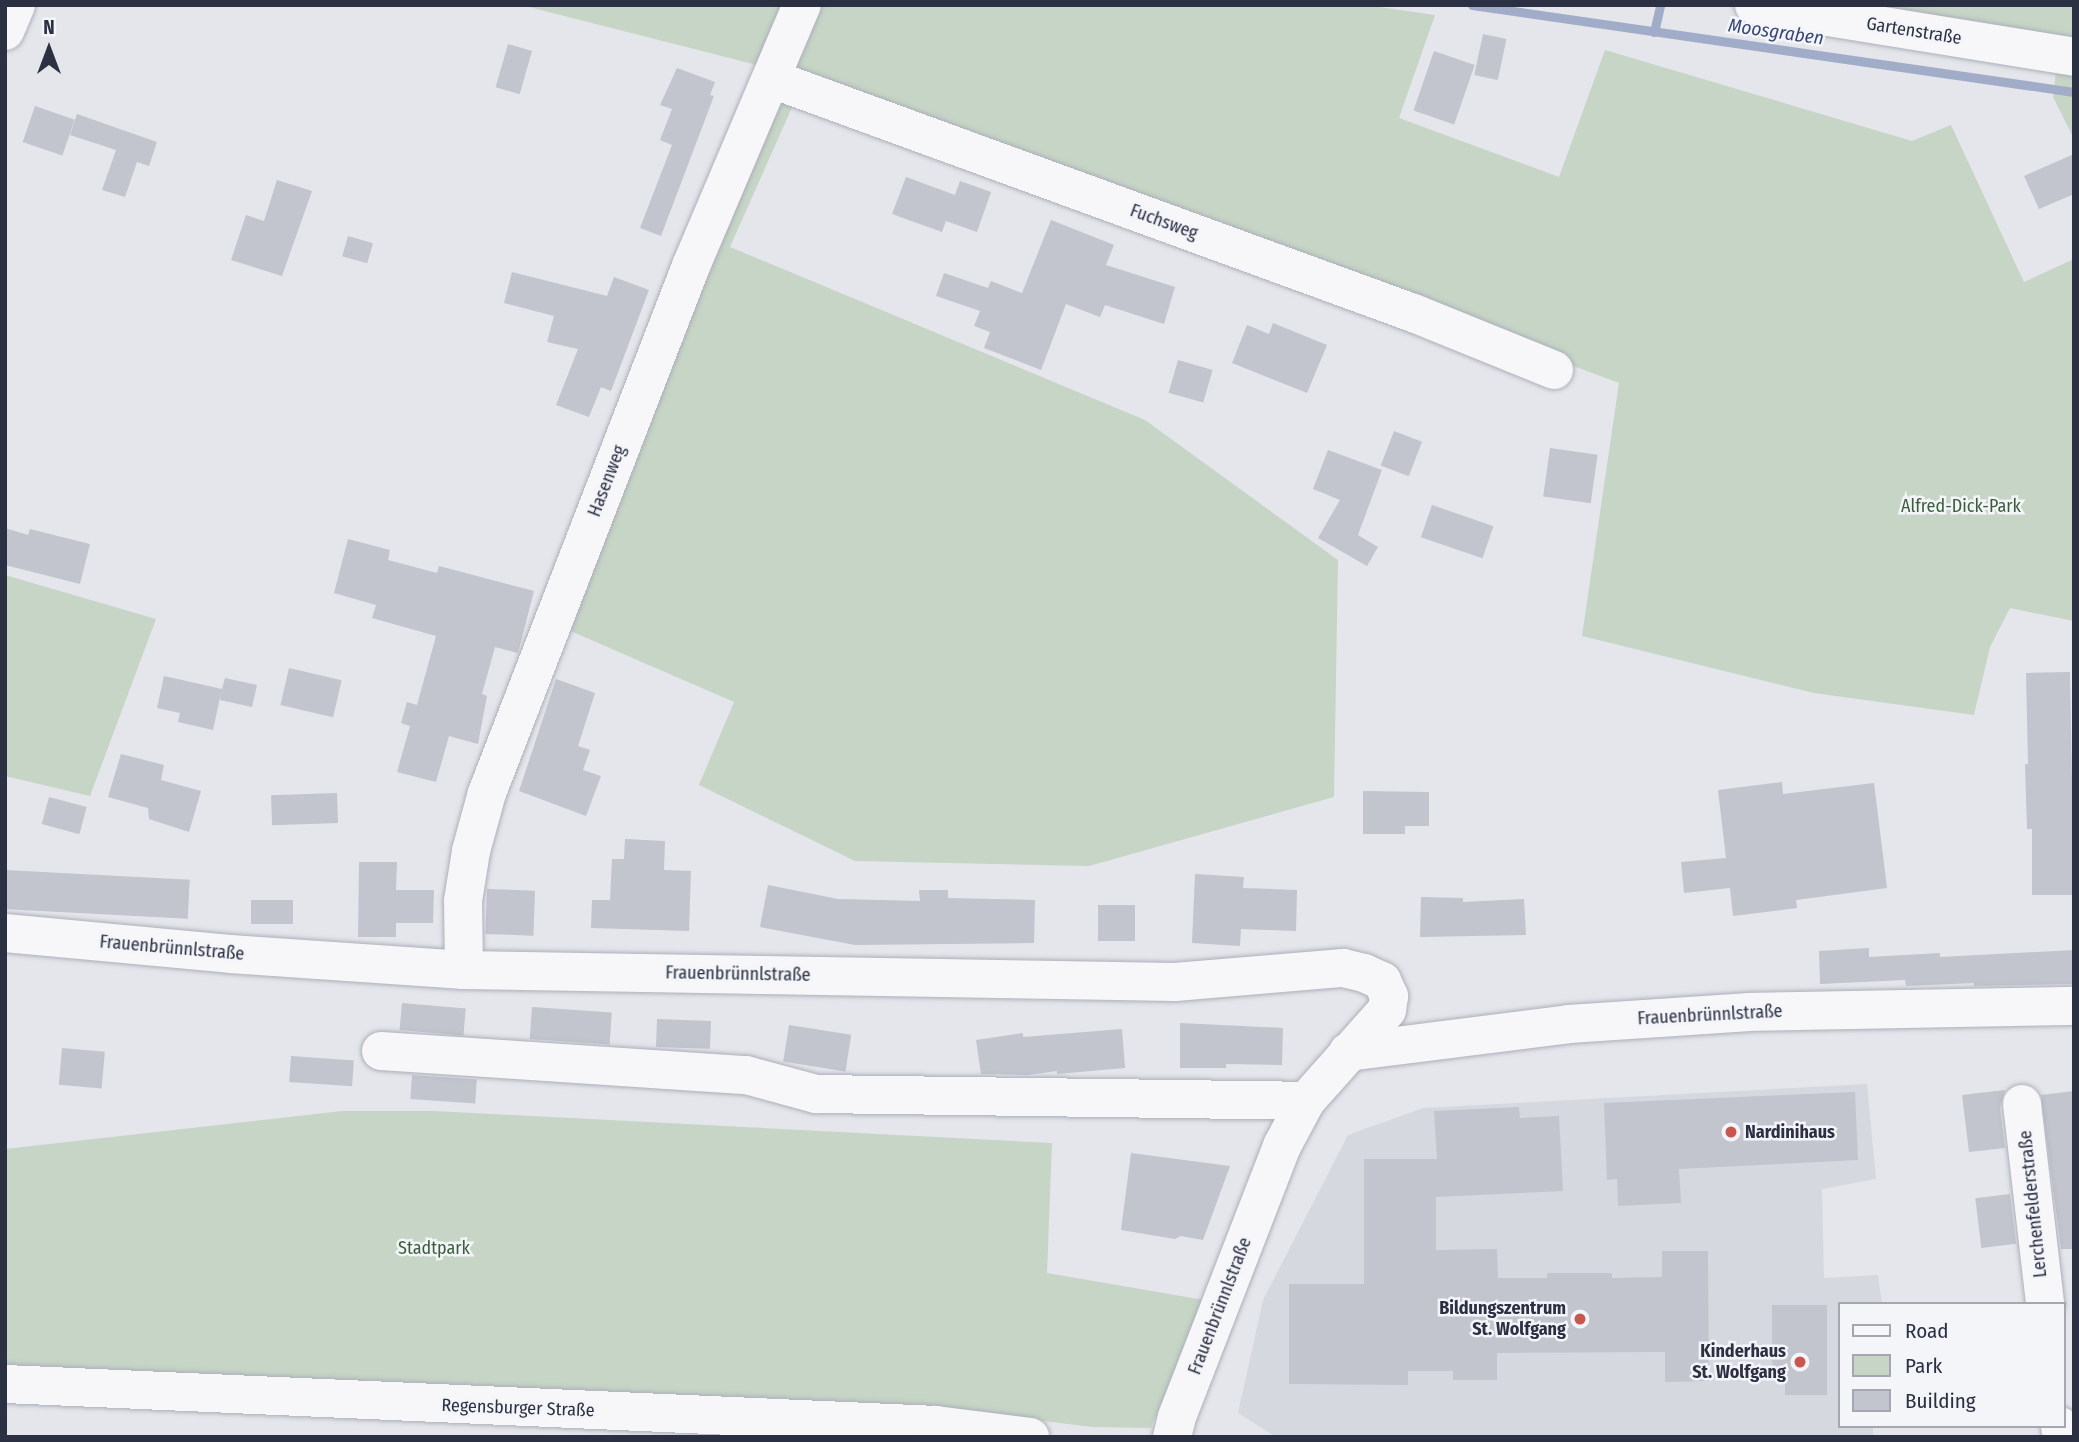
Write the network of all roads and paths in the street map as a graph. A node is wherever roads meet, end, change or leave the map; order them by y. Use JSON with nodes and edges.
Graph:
{"nodes":[{"id":1,"x":16,"y":5,"type":"edge"},
{"id":2,"x":802,"y":5,"type":"edge"},
{"id":3,"x":1754,"y":5,"type":"edge"},
{"id":4,"x":5,"y":31,"type":"edge"},
{"id":5,"x":2074,"y":57,"type":"edge"},
{"id":6,"x":772,"y":79,"type":"junction"},
{"id":7,"x":1554,"y":370,"type":"dead end"},
{"id":8,"x":5,"y":933,"type":"edge"},
{"id":9,"x":464,"y":970,"type":"junction"},
{"id":10,"x":2074,"y":1006,"type":"edge"},
{"id":11,"x":381,"y":1052,"type":"dead end"},
{"id":12,"x":1348,"y":1052,"type":"junction"},
{"id":13,"x":1306,"y":1101,"type":"junction"},
{"id":14,"x":2022,"y":1104,"type":"dead end"},
{"id":15,"x":2045,"y":1302,"type":"edge"},
{"id":16,"x":5,"y":1384,"type":"edge"},
{"id":17,"x":505,"y":1422,"type":"edge"},
{"id":18,"x":1030,"y":1437,"type":"edge"},
{"id":19,"x":1172,"y":1437,"type":"edge"}],
"edges":[{"from":1,"to":4,"type":"street"},
{"from":2,"to":6,"type":"street","name":"Hasenweg"},
{"from":3,"to":5,"type":"street","name":"Gartenstraße"},
{"from":6,"to":7,"type":"street","name":"Fuchsweg"},
{"from":6,"to":9,"type":"street","name":"Hasenweg"},
{"from":8,"to":9,"type":"street","name":"Frauenbrünnlstraße"},
{"from":9,"to":12,"type":"street","name":"Frauenbrünnlstraße"},
{"from":10,"to":12,"type":"street","name":"Frauenbrünnlstraße"},
{"from":11,"to":13,"type":"street"},
{"from":12,"to":13,"type":"street","name":"Frauenbrünnlstraße"},
{"from":13,"to":19,"type":"street","name":"Frauenbrünnlstraße"},
{"from":14,"to":15,"type":"street","name":"Lerchenfelderstraße"},
{"from":16,"to":17,"type":"street","name":"Regensburger Straße"},
{"from":17,"to":18,"type":"street","name":"Regensburger Straße"}]}
